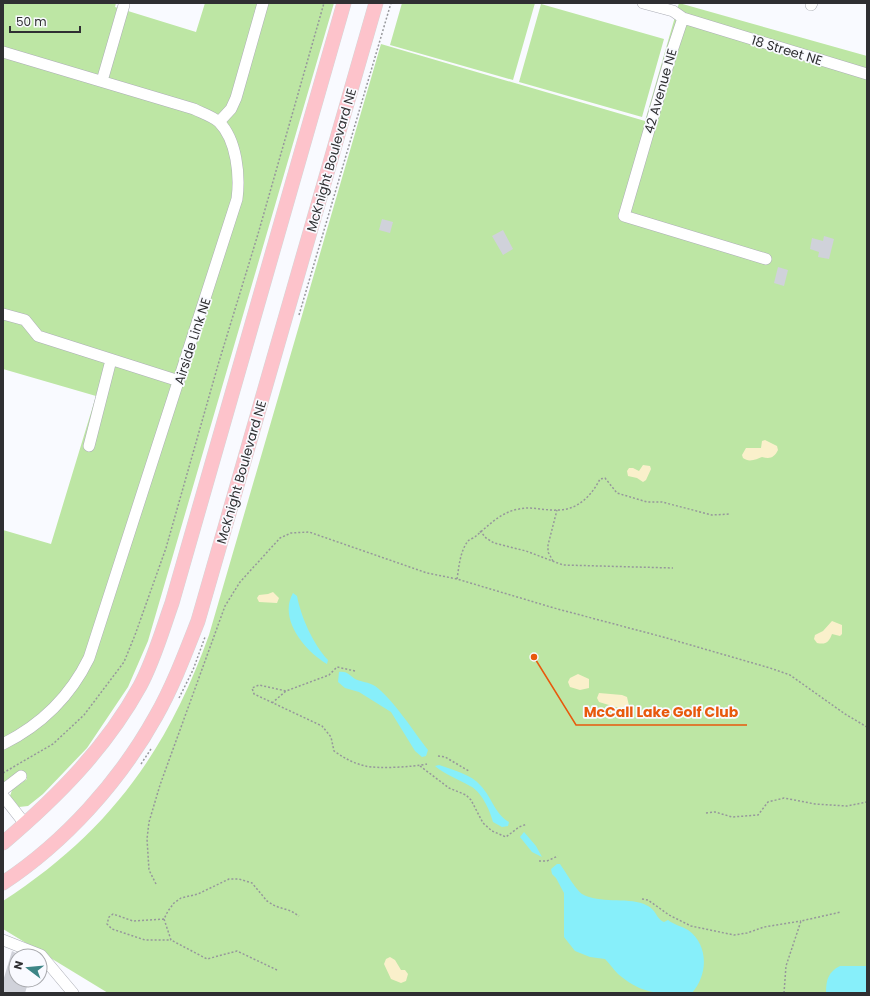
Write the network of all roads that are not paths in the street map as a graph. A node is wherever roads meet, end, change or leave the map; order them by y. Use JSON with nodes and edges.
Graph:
{"nodes":[{"id":1,"x":263,"y":3,"type":"edge"},
{"id":2,"x":344,"y":3,"type":"edge"},
{"id":3,"x":376,"y":3,"type":"edge"},
{"id":4,"x":643,"y":3,"type":"edge"},
{"id":5,"x":124,"y":5,"type":"dead end"},
{"id":6,"x":683,"y":18,"type":"junction"},
{"id":7,"x":3,"y":52,"type":"edge"},
{"id":8,"x":867,"y":74,"type":"edge"},
{"id":9,"x":102,"y":81,"type":"junction"},
{"id":10,"x":218,"y":122,"type":"junction"},
{"id":11,"x":766,"y":259,"type":"dead end"},
{"id":12,"x":3,"y":314,"type":"edge"},
{"id":13,"x":111,"y":360,"type":"junction"},
{"id":14,"x":179,"y":381,"type":"junction"},
{"id":15,"x":89,"y":446,"type":"dead end"},
{"id":16,"x":3,"y":744,"type":"edge"},
{"id":17,"x":21,"y":776,"type":"dead end"},
{"id":18,"x":3,"y":790,"type":"edge"},
{"id":19,"x":3,"y":796,"type":"edge"},
{"id":20,"x":25,"y":824,"type":"junction"},
{"id":21,"x":3,"y":843,"type":"edge"},
{"id":22,"x":3,"y":883,"type":"edge"},
{"id":23,"x":3,"y":940,"type":"edge"},
{"id":24,"x":73,"y":993,"type":"edge"}],
"edges":[{"from":1,"to":10,"type":"street"},
{"from":2,"to":20,"type":"main road"},
{"from":3,"to":22,"type":"main road","name":"McKnight Boulevard NE"},
{"from":4,"to":6,"type":"street"},
{"from":5,"to":9,"type":"street"},
{"from":6,"to":8,"type":"street","name":"18 Street NE"},
{"from":6,"to":11,"type":"street","name":"42 Avenue NE"},
{"from":7,"to":9,"type":"street","name":"Airside Link NE"},
{"from":9,"to":10,"type":"street","name":"Airside Link NE"},
{"from":10,"to":14,"type":"street","name":"Airside Link NE"},
{"from":12,"to":13,"type":"street"},
{"from":13,"to":14,"type":"street"},
{"from":13,"to":15,"type":"street"},
{"from":14,"to":16,"type":"street","name":"Airside Link NE"},
{"from":17,"to":18,"type":"street"},
{"from":19,"to":20,"type":"street"},
{"from":20,"to":21,"type":"main road"},
{"from":23,"to":24,"type":"street"}]}
